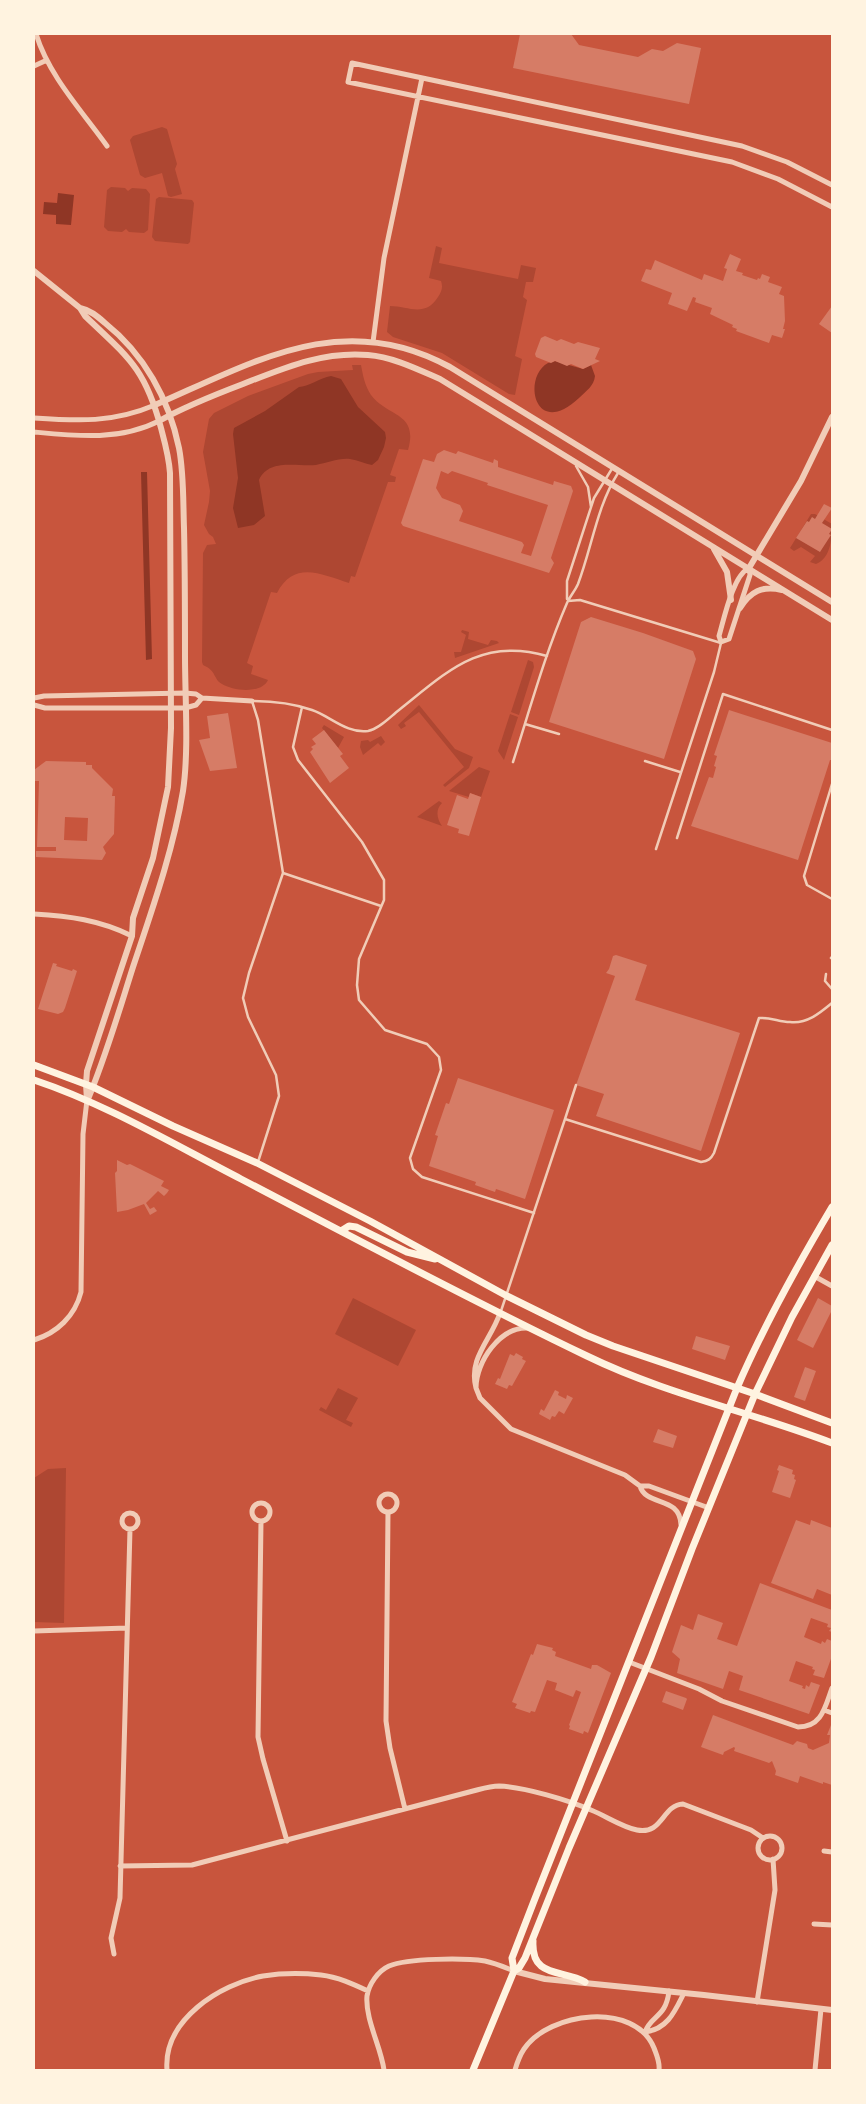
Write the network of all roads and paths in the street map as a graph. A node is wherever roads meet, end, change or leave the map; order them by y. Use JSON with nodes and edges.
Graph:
{"nodes":[{"id":1,"x":36,"y":34,"type":"edge"},
{"id":2,"x":47,"y":60,"type":"junction"},
{"id":3,"x":34,"y":66,"type":"edge"},
{"id":4,"x":422,"y":78,"type":"junction"},
{"id":5,"x":418,"y":97,"type":"junction"},
{"id":6,"x":107,"y":146,"type":"dead end"},
{"id":7,"x":832,"y":185,"type":"edge"},
{"id":8,"x":832,"y":208,"type":"edge"},
{"id":9,"x":34,"y":271,"type":"edge"},
{"id":10,"x":80,"y":308,"type":"junction"},
{"id":11,"x":374,"y":342,"type":"junction"},
{"id":12,"x":164,"y":401,"type":"junction"},
{"id":13,"x":155,"y":405,"type":"junction"},
{"id":14,"x":169,"y":415,"type":"junction"},
{"id":15,"x":832,"y":417,"type":"edge"},
{"id":16,"x":34,"y":418,"type":"edge"},
{"id":17,"x":159,"y":420,"type":"junction"},
{"id":18,"x":34,"y":432,"type":"edge"},
{"id":19,"x":574,"y":462,"type":"junction"},
{"id":20,"x":612,"y":468,"type":"junction"},
{"id":21,"x":619,"y":471,"type":"junction"},
{"id":22,"x":604,"y":481,"type":"junction"},
{"id":23,"x":611,"y":485,"type":"junction"},
{"id":24,"x":591,"y":508,"type":"junction"},
{"id":25,"x":708,"y":543,"type":"junction"},
{"id":26,"x":756,"y":555,"type":"junction"},
{"id":27,"x":749,"y":568,"type":"junction"},
{"id":28,"x":788,"y":592,"type":"junction"},
{"id":29,"x":730,"y":600,"type":"junction"},
{"id":30,"x":568,"y":601,"type":"junction"},
{"id":31,"x":832,"y":602,"type":"edge"},
{"id":32,"x":740,"y":608,"type":"junction"},
{"id":33,"x":832,"y":620,"type":"edge"},
{"id":34,"x":721,"y":643,"type":"junction"},
{"id":35,"x":547,"y":656,"type":"junction"},
{"id":36,"x":171,"y":693,"type":"junction"},
{"id":37,"x":185,"y":693,"type":"junction"},
{"id":38,"x":34,"y":698,"type":"edge"},
{"id":39,"x":202,"y":698,"type":"junction"},
{"id":40,"x":252,"y":701,"type":"junction"},
{"id":41,"x":34,"y":705,"type":"edge"},
{"id":42,"x":171,"y":708,"type":"junction"},
{"id":43,"x":185,"y":708,"type":"junction"},
{"id":44,"x":302,"y":708,"type":"junction"},
{"id":45,"x":525,"y":724,"type":"junction"},
{"id":46,"x":832,"y":730,"type":"edge"},
{"id":47,"x":559,"y":734,"type":"dead end"},
{"id":48,"x":644,"y":761,"type":"dead end"},
{"id":49,"x":513,"y":762,"type":"dead end"},
{"id":50,"x":680,"y":772,"type":"junction"},
{"id":51,"x":832,"y":784,"type":"edge"},
{"id":52,"x":677,"y":838,"type":"dead end"},
{"id":53,"x":656,"y":849,"type":"dead end"},
{"id":54,"x":283,"y":873,"type":"junction"},
{"id":55,"x":832,"y":899,"type":"edge"},
{"id":56,"x":381,"y":906,"type":"junction"},
{"id":57,"x":34,"y":914,"type":"edge"},
{"id":58,"x":132,"y":936,"type":"junction"},
{"id":59,"x":143,"y":939,"type":"junction"},
{"id":60,"x":826,"y":974,"type":"dead end"},
{"id":61,"x":832,"y":989,"type":"edge"},
{"id":62,"x":832,"y":1003,"type":"edge"},
{"id":63,"x":34,"y":1065,"type":"edge"},
{"id":64,"x":34,"y":1080,"type":"edge"},
{"id":65,"x":89,"y":1085,"type":"junction"},
{"id":66,"x":576,"y":1085,"type":"dead end"},
{"id":67,"x":87,"y":1100,"type":"junction"},
{"id":68,"x":565,"y":1119,"type":"junction"},
{"id":69,"x":257,"y":1163,"type":"junction"},
{"id":70,"x":832,"y":1207,"type":"edge"},
{"id":71,"x":534,"y":1213,"type":"junction"},
{"id":72,"x":341,"y":1231,"type":"junction"},
{"id":73,"x":832,"y":1245,"type":"edge"},
{"id":74,"x":442,"y":1260,"type":"junction"},
{"id":75,"x":814,"y":1276,"type":"junction"},
{"id":76,"x":832,"y":1286,"type":"edge"},
{"id":77,"x":507,"y":1296,"type":"junction"},
{"id":78,"x":500,"y":1312,"type":"junction"},
{"id":79,"x":531,"y":1328,"type":"junction"},
{"id":80,"x":34,"y":1340,"type":"edge"},
{"id":81,"x":476,"y":1388,"type":"junction"},
{"id":82,"x":737,"y":1388,"type":"junction"},
{"id":83,"x":755,"y":1394,"type":"junction"},
{"id":84,"x":728,"y":1408,"type":"junction"},
{"id":85,"x":747,"y":1414,"type":"junction"},
{"id":86,"x":832,"y":1423,"type":"edge"},
{"id":87,"x":832,"y":1443,"type":"edge"},
{"id":88,"x":640,"y":1486,"type":"junction"},
{"id":89,"x":692,"y":1502,"type":"junction"},
{"id":90,"x":709,"y":1508,"type":"junction"},
{"id":91,"x":388,"y":1512,"type":"dead end"},
{"id":92,"x":261,"y":1521,"type":"dead end"},
{"id":93,"x":681,"y":1528,"type":"junction"},
{"id":94,"x":130,"y":1529,"type":"dead end"},
{"id":95,"x":127,"y":1628,"type":"junction"},
{"id":96,"x":34,"y":1631,"type":"edge"},
{"id":97,"x":628,"y":1662,"type":"junction"},
{"id":98,"x":646,"y":1669,"type":"junction"},
{"id":99,"x":832,"y":1688,"type":"edge"},
{"id":100,"x":824,"y":1710,"type":"junction"},
{"id":101,"x":832,"y":1713,"type":"edge"},
{"id":102,"x":572,"y":1803,"type":"junction"},
{"id":103,"x":586,"y":1808,"type":"junction"},
{"id":104,"x":405,"y":1809,"type":"junction"},
{"id":105,"x":763,"y":1838,"type":"junction"},
{"id":106,"x":287,"y":1841,"type":"junction"},
{"id":107,"x":824,"y":1851,"type":"dead end"},
{"id":108,"x":832,"y":1852,"type":"edge"},
{"id":109,"x":773,"y":1859,"type":"junction"},
{"id":110,"x":120,"y":1866,"type":"junction"},
{"id":111,"x":814,"y":1924,"type":"dead end"},
{"id":112,"x":832,"y":1925,"type":"edge"},
{"id":113,"x":535,"y":1934,"type":"junction"},
{"id":114,"x":114,"y":1954,"type":"dead end"},
{"id":115,"x":514,"y":1970,"type":"junction"},
{"id":116,"x":585,"y":1982,"type":"junction"},
{"id":117,"x":368,"y":1991,"type":"junction"},
{"id":118,"x":669,"y":1991,"type":"junction"},
{"id":119,"x":684,"y":1993,"type":"junction"},
{"id":120,"x":757,"y":2002,"type":"junction"},
{"id":121,"x":820,"y":2009,"type":"junction"},
{"id":122,"x":832,"y":2010,"type":"edge"},
{"id":123,"x":645,"y":2032,"type":"junction"},
{"id":124,"x":167,"y":2070,"type":"edge"},
{"id":125,"x":384,"y":2070,"type":"edge"},
{"id":126,"x":473,"y":2070,"type":"edge"},
{"id":127,"x":514,"y":2070,"type":"edge"},
{"id":128,"x":659,"y":2070,"type":"edge"},
{"id":129,"x":815,"y":2070,"type":"edge"}],
"edges":[{"from":1,"to":2,"type":"street"},
{"from":2,"to":3,"type":"street"},
{"from":2,"to":6,"type":"street"},
{"from":4,"to":5,"type":"street"},
{"from":4,"to":5,"type":"street"},
{"from":4,"to":7,"type":"street"},
{"from":5,"to":8,"type":"street"},
{"from":5,"to":11,"type":"street"},
{"from":9,"to":10,"type":"street"},
{"from":10,"to":12,"type":"street"},
{"from":10,"to":13,"type":"street"},
{"from":11,"to":12,"type":"street"},
{"from":11,"to":20,"type":"street"},
{"from":12,"to":13,"type":"street"},
{"from":12,"to":14,"type":"street"},
{"from":13,"to":16,"type":"street"},
{"from":13,"to":17,"type":"street"},
{"from":14,"to":17,"type":"street"},
{"from":14,"to":19,"type":"street"},
{"from":14,"to":37,"type":"street"},
{"from":15,"to":26,"type":"street"},
{"from":17,"to":18,"type":"street"},
{"from":17,"to":36,"type":"street"},
{"from":19,"to":22,"type":"street"},
{"from":19,"to":24,"type":"lane"},
{"from":20,"to":21,"type":"street"},
{"from":20,"to":22,"type":"lane"},
{"from":21,"to":23,"type":"lane"},
{"from":21,"to":26,"type":"street"},
{"from":22,"to":23,"type":"street"},
{"from":22,"to":24,"type":"lane"},
{"from":23,"to":25,"type":"street"},
{"from":23,"to":30,"type":"lane"},
{"from":24,"to":30,"type":"lane"},
{"from":25,"to":27,"type":"street"},
{"from":25,"to":29,"type":"street"},
{"from":26,"to":27,"type":"street"},
{"from":26,"to":31,"type":"street"},
{"from":27,"to":28,"type":"street"},
{"from":27,"to":29,"type":"street"},
{"from":27,"to":32,"type":"street"},
{"from":28,"to":32,"type":"street"},
{"from":28,"to":33,"type":"street"},
{"from":29,"to":34,"type":"street"},
{"from":30,"to":34,"type":"lane"},
{"from":30,"to":35,"type":"lane"},
{"from":32,"to":34,"type":"street"},
{"from":34,"to":50,"type":"lane"},
{"from":35,"to":44,"type":"lane"},
{"from":35,"to":45,"type":"lane"},
{"from":36,"to":37,"type":"street"},
{"from":36,"to":38,"type":"street"},
{"from":36,"to":42,"type":"street"},
{"from":37,"to":39,"type":"street"},
{"from":37,"to":43,"type":"street"},
{"from":39,"to":40,"type":"street"},
{"from":39,"to":43,"type":"street"},
{"from":40,"to":44,"type":"lane"},
{"from":40,"to":54,"type":"lane"},
{"from":41,"to":42,"type":"street"},
{"from":42,"to":43,"type":"street"},
{"from":42,"to":58,"type":"street"},
{"from":43,"to":59,"type":"street"},
{"from":44,"to":56,"type":"lane"},
{"from":45,"to":47,"type":"lane"},
{"from":45,"to":49,"type":"lane"},
{"from":46,"to":52,"type":"lane"},
{"from":48,"to":50,"type":"lane"},
{"from":50,"to":53,"type":"lane"},
{"from":51,"to":55,"type":"lane"},
{"from":54,"to":56,"type":"lane"},
{"from":54,"to":69,"type":"lane"},
{"from":56,"to":71,"type":"lane"},
{"from":57,"to":58,"type":"street"},
{"from":58,"to":59,"type":"street"},
{"from":58,"to":65,"type":"street"},
{"from":59,"to":65,"type":"street"},
{"from":60,"to":61,"type":"lane"},
{"from":62,"to":68,"type":"lane"},
{"from":63,"to":65,"type":"main road"},
{"from":64,"to":67,"type":"main road"},
{"from":65,"to":67,"type":"street"},
{"from":65,"to":69,"type":"main road"},
{"from":66,"to":68,"type":"lane"},
{"from":67,"to":72,"type":"main road"},
{"from":67,"to":80,"type":"street"},
{"from":68,"to":71,"type":"lane"},
{"from":69,"to":74,"type":"main road"},
{"from":70,"to":82,"type":"main road"},
{"from":71,"to":77,"type":"lane"},
{"from":72,"to":74,"type":"main road"},
{"from":72,"to":78,"type":"main road"},
{"from":73,"to":75,"type":"main road"},
{"from":74,"to":77,"type":"main road"},
{"from":75,"to":76,"type":"street"},
{"from":75,"to":83,"type":"main road"},
{"from":77,"to":78,"type":"lane"},
{"from":77,"to":82,"type":"main road"},
{"from":78,"to":79,"type":"main road"},
{"from":78,"to":81,"type":"street"},
{"from":79,"to":81,"type":"street"},
{"from":79,"to":84,"type":"main road"},
{"from":81,"to":88,"type":"street"},
{"from":82,"to":83,"type":"main road"},
{"from":82,"to":84,"type":"main road"},
{"from":83,"to":85,"type":"main road"},
{"from":83,"to":86,"type":"main road"},
{"from":84,"to":85,"type":"main road"},
{"from":84,"to":89,"type":"main road"},
{"from":85,"to":87,"type":"main road"},
{"from":85,"to":90,"type":"main road"},
{"from":88,"to":89,"type":"street"},
{"from":88,"to":93,"type":"street"},
{"from":89,"to":90,"type":"street"},
{"from":89,"to":93,"type":"main road"},
{"from":90,"to":98,"type":"main road"},
{"from":91,"to":104,"type":"street"},
{"from":92,"to":106,"type":"street"},
{"from":93,"to":97,"type":"main road"},
{"from":94,"to":95,"type":"street"},
{"from":95,"to":96,"type":"street"},
{"from":95,"to":110,"type":"street"},
{"from":97,"to":98,"type":"street"},
{"from":97,"to":102,"type":"main road"},
{"from":98,"to":100,"type":"street"},
{"from":98,"to":103,"type":"main road"},
{"from":99,"to":100,"type":"street"},
{"from":100,"to":101,"type":"street"},
{"from":102,"to":103,"type":"street"},
{"from":102,"to":104,"type":"street"},
{"from":102,"to":115,"type":"main road"},
{"from":103,"to":105,"type":"street"},
{"from":103,"to":113,"type":"main road"},
{"from":104,"to":106,"type":"street"},
{"from":105,"to":109,"type":"street"},
{"from":105,"to":109,"type":"street"},
{"from":106,"to":110,"type":"street"},
{"from":107,"to":108,"type":"street"},
{"from":109,"to":120,"type":"street"},
{"from":110,"to":114,"type":"street"},
{"from":111,"to":112,"type":"street"},
{"from":113,"to":115,"type":"main road"},
{"from":113,"to":116,"type":"main road"},
{"from":115,"to":116,"type":"street"},
{"from":115,"to":117,"type":"street"},
{"from":115,"to":126,"type":"main road"},
{"from":116,"to":118,"type":"street"},
{"from":117,"to":124,"type":"street"},
{"from":117,"to":125,"type":"street"},
{"from":118,"to":119,"type":"street"},
{"from":118,"to":123,"type":"street"},
{"from":119,"to":120,"type":"street"},
{"from":119,"to":123,"type":"street"},
{"from":120,"to":121,"type":"street"},
{"from":121,"to":122,"type":"street"},
{"from":121,"to":129,"type":"street"},
{"from":123,"to":127,"type":"street"},
{"from":123,"to":128,"type":"street"}]}
